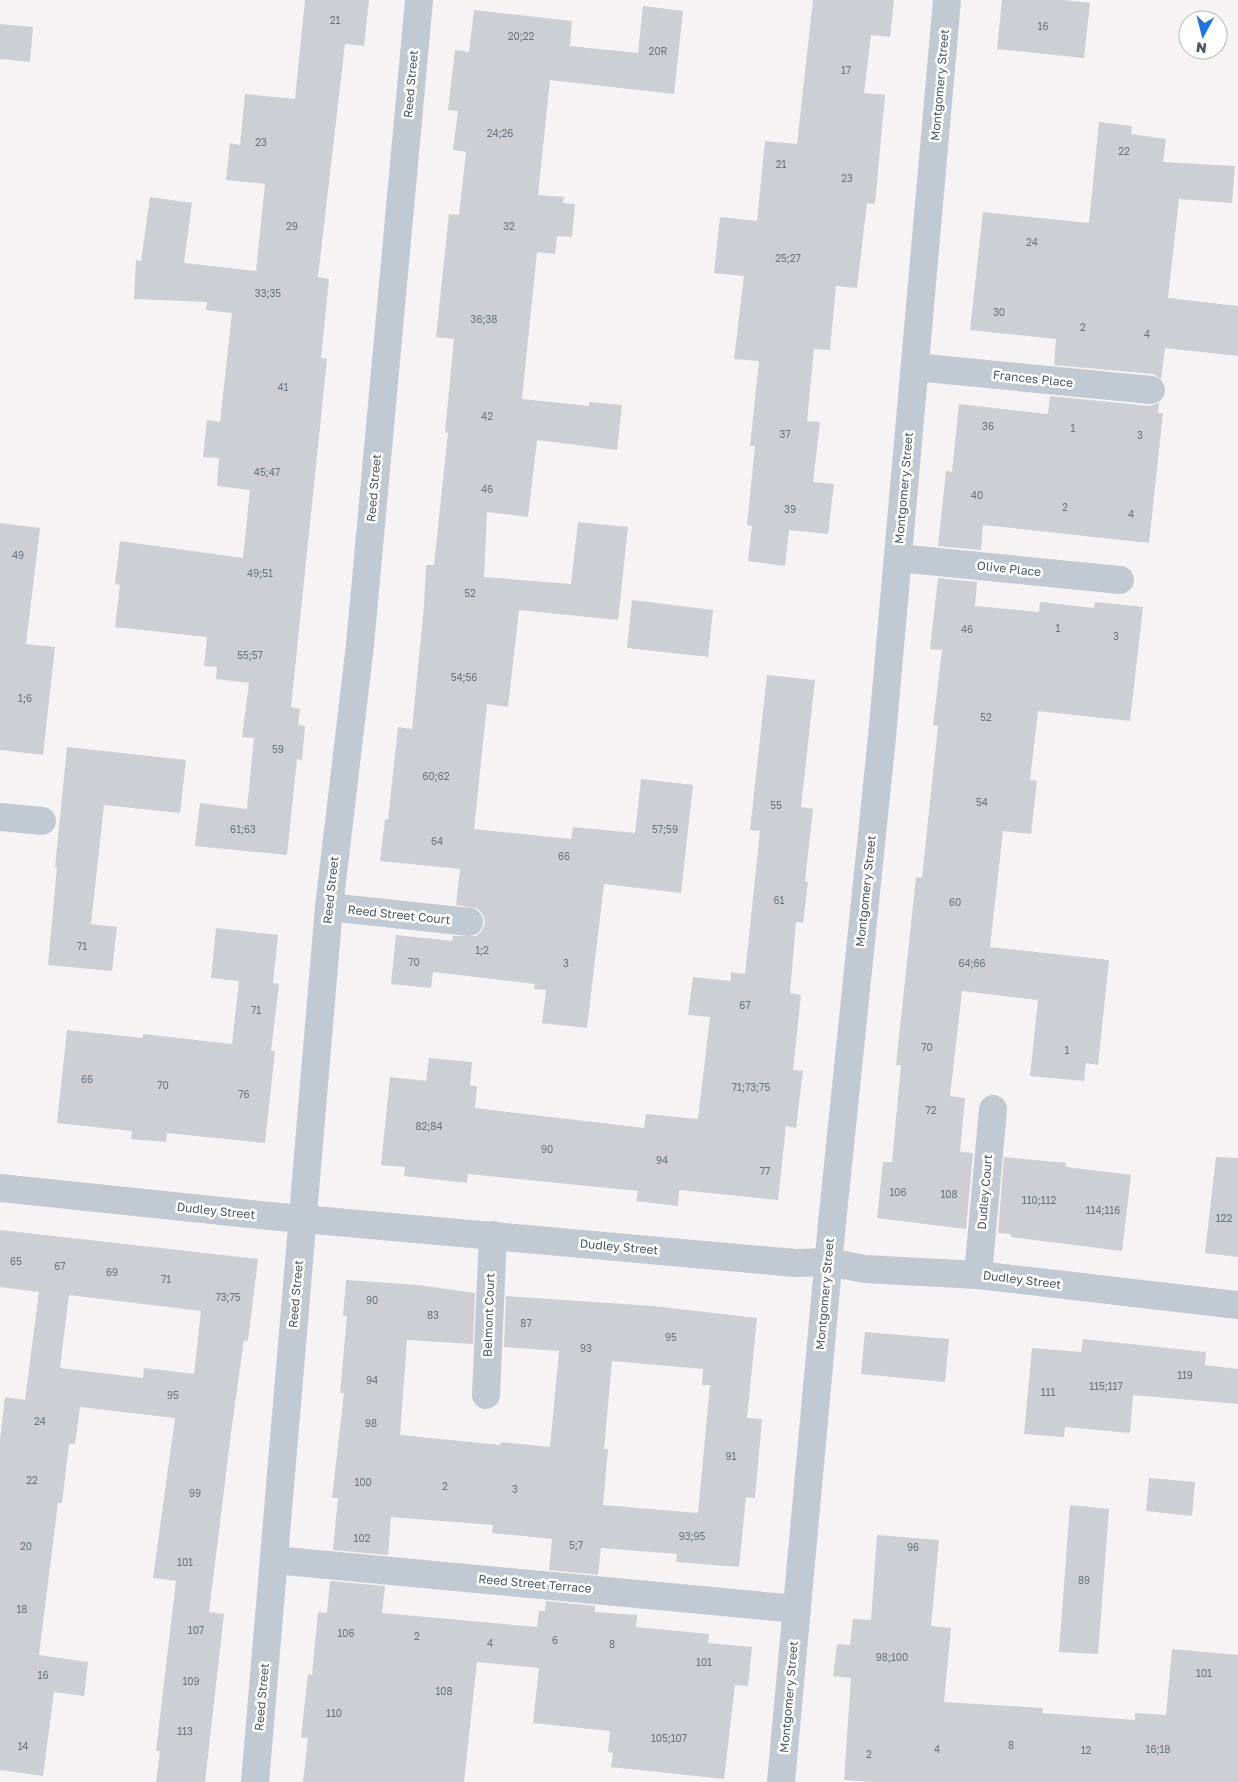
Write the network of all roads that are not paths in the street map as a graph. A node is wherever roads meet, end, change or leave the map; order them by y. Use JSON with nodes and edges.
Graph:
{"nodes":[{"id":1,"x":419,"y":0,"type":"edge"},
{"id":2,"x":947,"y":0,"type":"edge"},
{"id":3,"x":915,"y":367,"type":"junction"},
{"id":4,"x":1151,"y":390,"type":"dead end"},
{"id":5,"x":898,"y":558,"type":"junction"},
{"id":6,"x":1120,"y":580,"type":"dead end"},
{"id":7,"x":0,"y":816,"type":"edge"},
{"id":8,"x":42,"y":821,"type":"dead end"},
{"id":9,"x":329,"y":907,"type":"junction"},
{"id":10,"x":469,"y":922,"type":"dead end"},
{"id":11,"x":993,"y":1109,"type":"dead end"},
{"id":12,"x":0,"y":1188,"type":"edge"},
{"id":13,"x":303,"y":1219,"type":"junction"},
{"id":14,"x":493,"y":1235,"type":"junction"},
{"id":15,"x":828,"y":1262,"type":"junction"},
{"id":16,"x":978,"y":1275,"type":"junction"},
{"id":17,"x":1238,"y":1305,"type":"edge"},
{"id":18,"x":486,"y":1395,"type":"dead end"},
{"id":19,"x":274,"y":1560,"type":"junction"},
{"id":20,"x":797,"y":1609,"type":"junction"},
{"id":21,"x":255,"y":1782,"type":"edge"},
{"id":22,"x":781,"y":1782,"type":"edge"}],
"edges":[{"from":1,"to":9,"type":"street","name":"Reed Street"},
{"from":2,"to":3,"type":"street","name":"Montgomery Street"},
{"from":3,"to":4,"type":"street","name":"Frances Place"},
{"from":3,"to":5,"type":"street","name":"Montgomery Street"},
{"from":5,"to":6,"type":"street","name":"Olive Place"},
{"from":5,"to":15,"type":"street","name":"Montgomery Street"},
{"from":7,"to":8,"type":"street"},
{"from":9,"to":10,"type":"street","name":"Reed Street Court"},
{"from":9,"to":13,"type":"street","name":"Reed Street"},
{"from":11,"to":16,"type":"street","name":"Dudley Court"},
{"from":12,"to":13,"type":"street","name":"Dudley Street"},
{"from":13,"to":14,"type":"street","name":"Dudley Street"},
{"from":13,"to":19,"type":"street","name":"Reed Street"},
{"from":14,"to":15,"type":"street","name":"Dudley Street"},
{"from":14,"to":18,"type":"street","name":"Belmont Court"},
{"from":15,"to":16,"type":"street","name":"Dudley Street"},
{"from":15,"to":20,"type":"street","name":"Montgomery Street"},
{"from":16,"to":17,"type":"street","name":"Dudley Street"},
{"from":19,"to":20,"type":"street","name":"Reed Street Terrace"},
{"from":19,"to":21,"type":"street","name":"Reed Street"},
{"from":20,"to":22,"type":"street","name":"Montgomery Street"}]}
